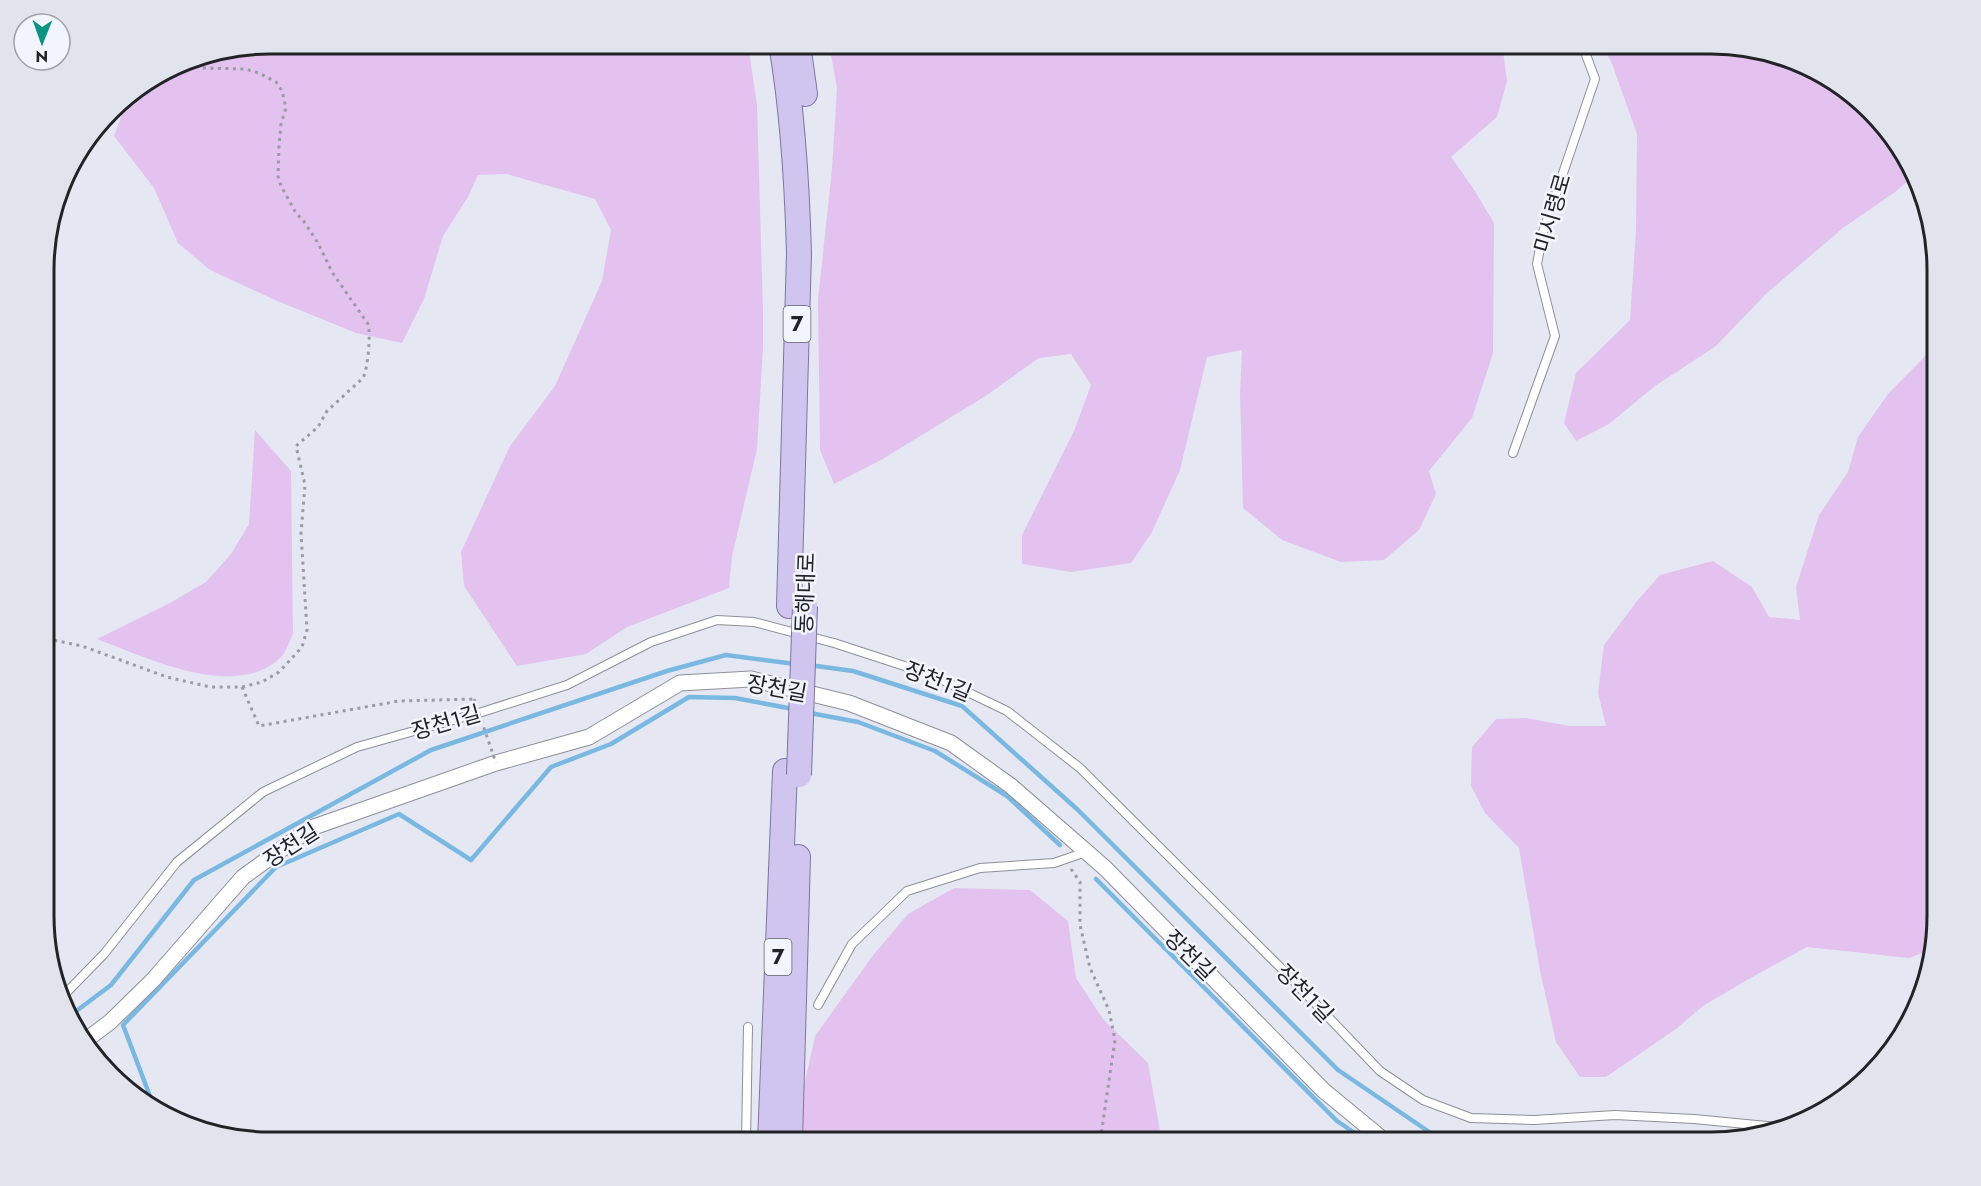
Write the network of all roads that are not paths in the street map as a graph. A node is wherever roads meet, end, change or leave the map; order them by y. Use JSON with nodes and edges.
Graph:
{"nodes":[{"id":1,"x":783,"y":54,"type":"edge"},
{"id":2,"x":799,"y":54,"type":"edge"},
{"id":3,"x":1586,"y":54,"type":"edge"},
{"id":4,"x":1513,"y":453,"type":"dead end"},
{"id":5,"x":797,"y":606,"type":"junction"},
{"id":6,"x":792,"y":773,"type":"junction"},
{"id":7,"x":1086,"y":852,"type":"junction"},
{"id":8,"x":67,"y":992,"type":"edge"},
{"id":9,"x":818,"y":1005,"type":"dead end"},
{"id":10,"x":748,"y":1027,"type":"dead end"},
{"id":11,"x":90,"y":1037,"type":"edge"},
{"id":12,"x":1764,"y":1126,"type":"edge"},
{"id":13,"x":746,"y":1132,"type":"edge"},
{"id":14,"x":772,"y":1132,"type":"edge"},
{"id":15,"x":790,"y":1132,"type":"edge"},
{"id":16,"x":1374,"y":1132,"type":"edge"}],
"edges":[{"from":1,"to":5,"type":"main road","name":"동해대로","number":"7"},
{"from":2,"to":5,"type":"main road","name":"동해대로","number":"7"},
{"from":3,"to":4,"type":"lane","name":"미시령로"},
{"from":5,"to":6,"type":"main road","number":"7"},
{"from":6,"to":14,"type":"main road","number":"7"},
{"from":6,"to":15,"type":"main road","number":"7"},
{"from":7,"to":9,"type":"lane"},
{"from":7,"to":11,"type":"street","name":"장천길"},
{"from":7,"to":16,"type":"street","name":"장천길"},
{"from":8,"to":12,"type":"lane","name":"장천1길"},
{"from":10,"to":13,"type":"lane"}]}
